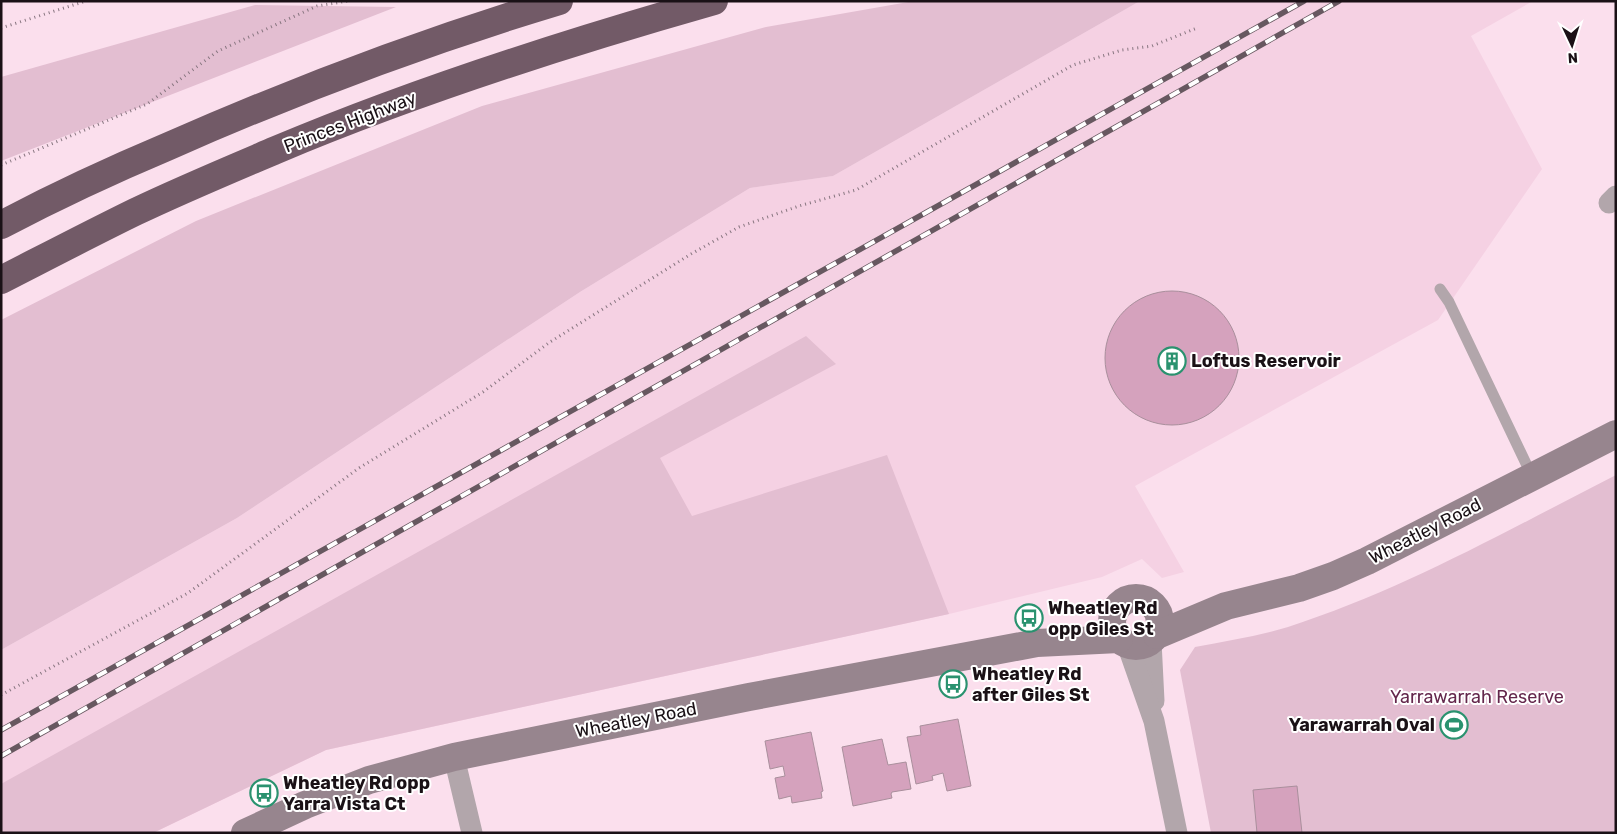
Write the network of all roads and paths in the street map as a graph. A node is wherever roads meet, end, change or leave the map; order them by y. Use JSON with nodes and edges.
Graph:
{"nodes":[{"id":1,"x":86,"y":1,"type":"edge"},
{"id":2,"x":348,"y":1,"type":"edge"},
{"id":3,"x":559,"y":1,"type":"edge"},
{"id":4,"x":714,"y":1,"type":"edge"},
{"id":5,"x":1,"y":28,"type":"edge"},
{"id":6,"x":1197,"y":28,"type":"dead end"},
{"id":7,"x":1,"y":165,"type":"edge"},
{"id":8,"x":1,"y":225,"type":"edge"},
{"id":9,"x":1,"y":280,"type":"edge"},
{"id":10,"x":1440,"y":289,"type":"dead end"},
{"id":11,"x":1616,"y":434,"type":"edge"},
{"id":12,"x":1532,"y":476,"type":"junction"},
{"id":13,"x":1151,"y":603,"type":"junction"},
{"id":14,"x":1226,"y":606,"type":"junction"},
{"id":15,"x":1133,"y":635,"type":"junction"},
{"id":16,"x":1,"y":695,"type":"edge"},
{"id":17,"x":454,"y":756,"type":"junction"},
{"id":18,"x":245,"y":833,"type":"edge"},
{"id":19,"x":472,"y":833,"type":"edge"},
{"id":20,"x":1178,"y":833,"type":"edge"}],
"edges":[{"from":1,"to":5,"type":"path"},
{"from":2,"to":7,"type":"path"},
{"from":3,"to":8,"type":"highway"},
{"from":4,"to":9,"type":"highway","name":"Princes Highway"},
{"from":6,"to":16,"type":"path"},
{"from":10,"to":12,"type":"lane"},
{"from":11,"to":12,"type":"street","name":"Wheatley Road"},
{"from":12,"to":14,"type":"street","name":"Wheatley Road"},
{"from":13,"to":14,"type":"street","name":"Wheatley Road"},
{"from":13,"to":15,"type":"street"},
{"from":13,"to":15,"type":"street","name":"Wheatley Road"},
{"from":14,"to":15,"type":"street","name":"Wheatley Road"},
{"from":15,"to":17,"type":"street","name":"Wheatley Road"},
{"from":15,"to":20,"type":"street"},
{"from":17,"to":18,"type":"street","name":"Wheatley Road"},
{"from":17,"to":19,"type":"street"}]}
